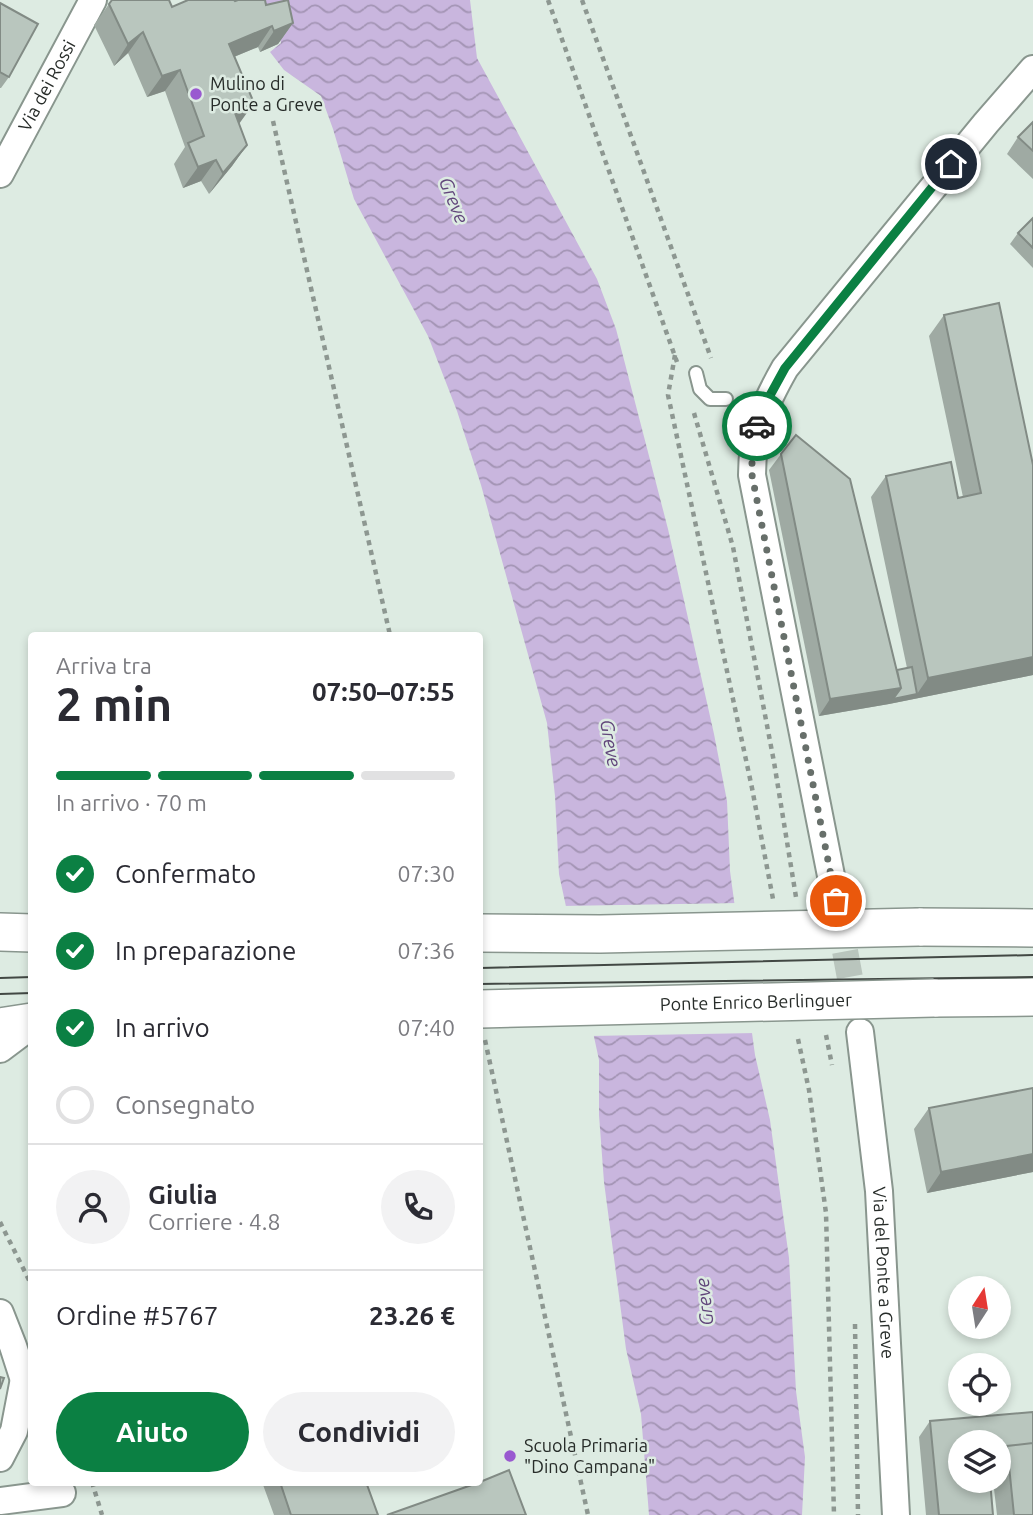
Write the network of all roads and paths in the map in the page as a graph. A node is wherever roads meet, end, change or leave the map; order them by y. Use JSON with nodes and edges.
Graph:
{"nodes":[{"id":1,"x":93,"y":0,"type":"edge"},
{"id":2,"x":548,"y":0,"type":"edge"},
{"id":3,"x":582,"y":0,"type":"edge"},
{"id":4,"x":1033,"y":69,"type":"edge"},
{"id":5,"x":273,"y":121,"type":"dead end"},
{"id":6,"x":0,"y":174,"type":"edge"},
{"id":7,"x":675,"y":355,"type":"junction"},
{"id":8,"x":679,"y":368,"type":"dead end"},
{"id":9,"x":696,"y":373,"type":"dead end"},
{"id":10,"x":726,"y":399,"type":"joint"},
{"id":11,"x":692,"y":408,"type":"dead end"},
{"id":12,"x":389,"y":632,"type":"edge"},
{"id":13,"x":836,"y":901,"type":"tunnel mouth"},
{"id":14,"x":774,"y":904,"type":"dead end"},
{"id":15,"x":798,"y":906,"type":"dead end"},
{"id":16,"x":1033,"y":928,"type":"edge"},
{"id":17,"x":0,"y":932,"type":"edge"},
{"id":18,"x":28,"y":933,"type":"edge"},
{"id":19,"x":483,"y":933,"type":"edge"},
{"id":20,"x":1033,"y":997,"type":"edge"},
{"id":21,"x":28,"y":1024,"type":"edge"},
{"id":22,"x":483,"y":1024,"type":"edge"},
{"id":23,"x":0,"y":1027,"type":"edge"},
{"id":24,"x":28,"y":1027,"type":"edge"},
{"id":25,"x":483,"y":1029,"type":"edge"},
{"id":26,"x":860,"y":1032,"type":"tunnel mouth"},
{"id":27,"x":826,"y":1035,"type":"dead end"},
{"id":28,"x":798,"y":1039,"type":"dead end"},
{"id":29,"x":0,"y":1049,"type":"edge"},
{"id":30,"x":833,"y":1069,"type":"dead end"},
{"id":31,"x":0,"y":1222,"type":"edge"},
{"id":32,"x":28,"y":1278,"type":"edge"},
{"id":33,"x":0,"y":1313,"type":"edge"},
{"id":34,"x":854,"y":1314,"type":"dead end"},
{"id":35,"x":28,"y":1394,"type":"edge"},
{"id":36,"x":0,"y":1458,"type":"edge"},
{"id":37,"x":93,"y":1486,"type":"edge"},
{"id":38,"x":63,"y":1497,"type":"edge"},
{"id":39,"x":0,"y":1500,"type":"edge"},
{"id":40,"x":102,"y":1515,"type":"edge"},
{"id":41,"x":588,"y":1515,"type":"edge"},
{"id":42,"x":834,"y":1515,"type":"edge"},
{"id":43,"x":858,"y":1515,"type":"edge"},
{"id":44,"x":896,"y":1515,"type":"edge"}],
"edges":[{"from":1,"to":6,"type":"street","name":"Via dei Rossi"},
{"from":2,"to":7,"type":"path"},
{"from":3,"to":10,"type":"path"},
{"from":4,"to":13,"type":"street"},
{"from":5,"to":12,"type":"path"},
{"from":7,"to":8,"type":"path"},
{"from":7,"to":14,"type":"path"},
{"from":9,"to":10,"type":"lane"},
{"from":11,"to":15,"type":"path"},
{"from":16,"to":19,"type":"main road","bridge":true},
{"from":17,"to":18,"type":"main road"},
{"from":20,"to":22,"type":"main road","name":"Ponte Enrico Berlinguer","bridge":true},
{"from":21,"to":23,"type":"main road"},
{"from":24,"to":29,"type":"street"},
{"from":25,"to":41,"type":"path"},
{"from":26,"to":44,"type":"street","name":"Via del Ponte a Greve"},
{"from":27,"to":30,"type":"path"},
{"from":28,"to":42,"type":"path"},
{"from":31,"to":32,"type":"path"},
{"from":33,"to":35,"type":"street"},
{"from":34,"to":43,"type":"path"},
{"from":35,"to":36,"type":"street"},
{"from":37,"to":40,"type":"path"},
{"from":38,"to":39,"type":"street"}]}
